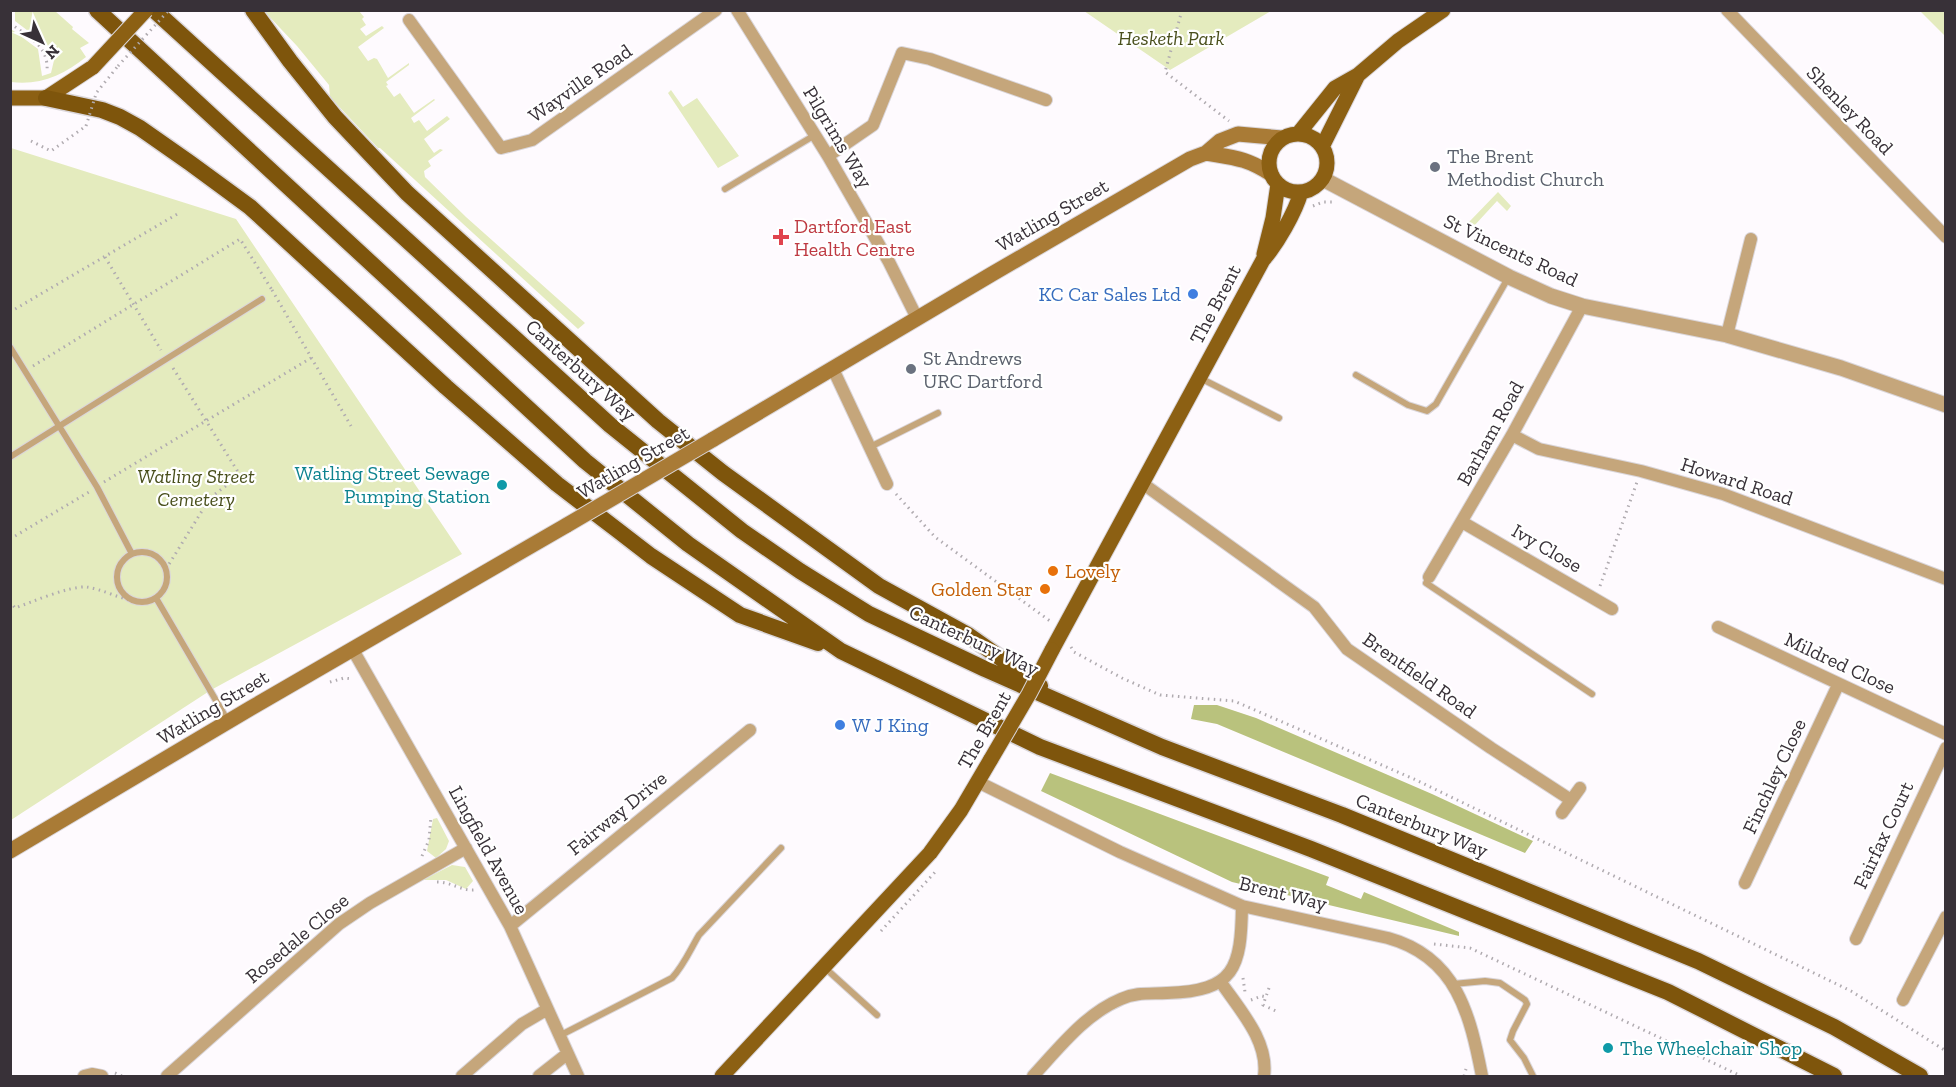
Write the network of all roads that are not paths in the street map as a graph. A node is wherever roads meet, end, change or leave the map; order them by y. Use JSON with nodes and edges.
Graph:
{"nodes":[{"id":1,"x":97,"y":10,"type":"edge"},
{"id":2,"x":146,"y":10,"type":"edge"},
{"id":3,"x":154,"y":10,"type":"edge"},
{"id":4,"x":253,"y":10,"type":"edge"},
{"id":5,"x":716,"y":10,"type":"edge"},
{"id":6,"x":737,"y":10,"type":"edge"},
{"id":7,"x":1443,"y":10,"type":"edge"},
{"id":8,"x":1727,"y":10,"type":"edge"},
{"id":9,"x":410,"y":20,"type":"dead end"},
{"id":10,"x":1358,"y":75,"type":"junction"},
{"id":11,"x":10,"y":98,"type":"edge"},
{"id":12,"x":46,"y":98,"type":"junction"},
{"id":13,"x":1046,"y":100,"type":"dead end"},
{"id":14,"x":1298,"y":134,"type":"junction"},
{"id":15,"x":815,"y":135,"type":"junction"},
{"id":16,"x":1282,"y":138,"type":"junction"},
{"id":17,"x":1322,"y":147,"type":"junction"},
{"id":18,"x":1206,"y":153,"type":"junction"},
{"id":19,"x":828,"y":156,"type":"junction"},
{"id":20,"x":1275,"y":179,"type":"junction"},
{"id":21,"x":1323,"y":179,"type":"junction"},
{"id":22,"x":725,"y":189,"type":"dead end"},
{"id":23,"x":1301,"y":192,"type":"junction"},
{"id":24,"x":1946,"y":237,"type":"edge"},
{"id":25,"x":1751,"y":239,"type":"dead end"},
{"id":26,"x":1263,"y":260,"type":"junction"},
{"id":27,"x":1509,"y":277,"type":"junction"},
{"id":28,"x":262,"y":299,"type":"road end"},
{"id":29,"x":1582,"y":306,"type":"junction"},
{"id":30,"x":917,"y":318,"type":"junction"},
{"id":31,"x":1727,"y":335,"type":"junction"},
{"id":32,"x":10,"y":347,"type":"edge"},
{"id":33,"x":833,"y":369,"type":"junction"},
{"id":34,"x":1356,"y":375,"type":"dead end"},
{"id":35,"x":1199,"y":378,"type":"junction"},
{"id":36,"x":1946,"y":405,"type":"edge"},
{"id":37,"x":938,"y":412,"type":"dead end"},
{"id":38,"x":1279,"y":418,"type":"dead end"},
{"id":39,"x":60,"y":427,"type":"junction"},
{"id":40,"x":1512,"y":435,"type":"junction"},
{"id":41,"x":870,"y":447,"type":"junction"},
{"id":42,"x":10,"y":457,"type":"edge"},
{"id":43,"x":1142,"y":483,"type":"junction"},
{"id":44,"x":887,"y":484,"type":"road end"},
{"id":45,"x":1462,"y":522,"type":"junction"},
{"id":46,"x":132,"y":554,"type":"junction"},
{"id":47,"x":1429,"y":577,"type":"joint"},
{"id":48,"x":1946,"y":579,"type":"edge"},
{"id":49,"x":156,"y":598,"type":"junction"},
{"id":50,"x":1612,"y":609,"type":"dead end"},
{"id":51,"x":1718,"y":627,"type":"dead end"},
{"id":52,"x":353,"y":650,"type":"junction"},
{"id":53,"x":841,"y":651,"type":"junction"},
{"id":54,"x":1839,"y":685,"type":"junction"},
{"id":55,"x":1592,"y":694,"type":"dead end"},
{"id":56,"x":1062,"y":703,"type":"junction"},
{"id":57,"x":229,"y":722,"type":"junction"},
{"id":58,"x":750,"y":730,"type":"dead end"},
{"id":59,"x":1946,"y":734,"type":"edge"},
{"id":60,"x":1946,"y":748,"type":"edge"},
{"id":61,"x":978,"y":782,"type":"junction"},
{"id":62,"x":1580,"y":788,"type":"dead end"},
{"id":63,"x":1571,"y":800,"type":"junction"},
{"id":64,"x":1562,"y":813,"type":"dead end"},
{"id":65,"x":466,"y":848,"type":"junction"},
{"id":66,"x":781,"y":848,"type":"dead end"},
{"id":67,"x":10,"y":851,"type":"edge"},
{"id":68,"x":1744,"y":883,"type":"dead end"},
{"id":69,"x":1242,"y":906,"type":"junction"},
{"id":70,"x":1946,"y":917,"type":"edge"},
{"id":71,"x":510,"y":927,"type":"junction"},
{"id":72,"x":1856,"y":939,"type":"dead end"},
{"id":73,"x":823,"y":967,"type":"junction"},
{"id":74,"x":1220,"y":981,"type":"junction"},
{"id":75,"x":1452,"y":984,"type":"junction"},
{"id":76,"x":1904,"y":1000,"type":"dead end"},
{"id":77,"x":546,"y":1010,"type":"junction"},
{"id":78,"x":877,"y":1015,"type":"dead end"},
{"id":79,"x":558,"y":1036,"type":"junction"},
{"id":80,"x":567,"y":1053,"type":"junction"},
{"id":81,"x":84,"y":1077,"type":"edge"},
{"id":82,"x":102,"y":1077,"type":"edge"},
{"id":83,"x":167,"y":1077,"type":"edge"},
{"id":84,"x":462,"y":1077,"type":"edge"},
{"id":85,"x":539,"y":1077,"type":"edge"},
{"id":86,"x":578,"y":1077,"type":"edge"},
{"id":87,"x":722,"y":1077,"type":"edge"},
{"id":88,"x":1033,"y":1077,"type":"edge"},
{"id":89,"x":1264,"y":1077,"type":"edge"},
{"id":90,"x":1482,"y":1077,"type":"edge"},
{"id":91,"x":1533,"y":1077,"type":"edge"},
{"id":92,"x":1834,"y":1077,"type":"edge"},
{"id":93,"x":1920,"y":1077,"type":"edge"}],
"edges":[{"from":1,"to":53,"type":"highway"},
{"from":2,"to":12,"type":"main road","bridge":true},
{"from":3,"to":56,"type":"highway","name":"Canterbury Way"},
{"from":4,"to":56,"type":"highway"},
{"from":5,"to":9,"type":"street","name":"Wayville Road"},
{"from":6,"to":15,"type":"street","name":"Pilgrims Way"},
{"from":7,"to":10,"type":"main road"},
{"from":8,"to":24,"type":"street","name":"Shenley Road"},
{"from":10,"to":14,"type":"main road"},
{"from":10,"to":17,"type":"main road"},
{"from":11,"to":12,"type":"main road"},
{"from":12,"to":53,"type":"highway"},
{"from":13,"to":19,"type":"street"},
{"from":14,"to":16,"type":"main road"},
{"from":14,"to":17,"type":"main road"},
{"from":15,"to":19,"type":"street","name":"Pilgrims Way"},
{"from":15,"to":22,"type":"lane"},
{"from":16,"to":18,"type":"main road","name":"Watling Street"},
{"from":16,"to":20,"type":"main road","name":"The Brent"},
{"from":17,"to":21,"type":"main road"},
{"from":18,"to":20,"type":"main road"},
{"from":18,"to":30,"type":"main road","name":"Watling Street"},
{"from":19,"to":30,"type":"street","name":"Pilgrims Way"},
{"from":20,"to":23,"type":"main road"},
{"from":20,"to":26,"type":"main road","name":"The Brent"},
{"from":21,"to":23,"type":"main road"},
{"from":21,"to":27,"type":"street","name":"St Vincents Road"},
{"from":23,"to":26,"type":"main road","name":"The Brent"},
{"from":25,"to":31,"type":"street"},
{"from":26,"to":35,"type":"main road","name":"The Brent"},
{"from":27,"to":29,"type":"street","name":"St Vincents Road"},
{"from":27,"to":34,"type":"lane"},
{"from":28,"to":39,"type":"lane"},
{"from":29,"to":31,"type":"street","name":"St Vincents Road"},
{"from":29,"to":40,"type":"street","name":"Barham Road"},
{"from":30,"to":33,"type":"main road","name":"Watling Street"},
{"from":31,"to":36,"type":"street","name":"St Vincents Road"},
{"from":32,"to":39,"type":"lane"},
{"from":33,"to":41,"type":"street"},
{"from":33,"to":52,"type":"main road","name":"Watling Street","bridge":true},
{"from":35,"to":38,"type":"lane"},
{"from":35,"to":43,"type":"main road","name":"The Brent"},
{"from":37,"to":41,"type":"lane"},
{"from":39,"to":42,"type":"lane"},
{"from":39,"to":46,"type":"lane"},
{"from":40,"to":45,"type":"street","name":"Barham Road"},
{"from":40,"to":48,"type":"street","name":"Howard Road"},
{"from":41,"to":44,"type":"street"},
{"from":43,"to":61,"type":"main road","name":"The Brent","bridge":true},
{"from":43,"to":63,"type":"street","name":"Brentfield Road"},
{"from":45,"to":47,"type":"street","name":"Barham Road"},
{"from":45,"to":50,"type":"street","name":"Ivy Close"},
{"from":46,"to":49,"type":"lane"},
{"from":46,"to":49,"type":"lane"},
{"from":47,"to":55,"type":"lane"},
{"from":49,"to":57,"type":"lane"},
{"from":51,"to":54,"type":"street","name":"Mildred Close"},
{"from":52,"to":57,"type":"main road","name":"Watling Street"},
{"from":52,"to":65,"type":"street","name":"Lingfield Avenue"},
{"from":53,"to":92,"type":"highway"},
{"from":54,"to":59,"type":"street","name":"Mildred Close"},
{"from":54,"to":68,"type":"street","name":"Finchley Close"},
{"from":56,"to":93,"type":"highway","name":"Canterbury Way"},
{"from":57,"to":67,"type":"main road","name":"Watling Street"},
{"from":58,"to":71,"type":"street","name":"Fairway Drive"},
{"from":60,"to":72,"type":"street","name":"Fairfax Court"},
{"from":61,"to":69,"type":"street","name":"Brent Way"},
{"from":61,"to":73,"type":"main road","name":"The Brent"},
{"from":62,"to":63,"type":"street"},
{"from":63,"to":64,"type":"street"},
{"from":65,"to":71,"type":"street","name":"Lingfield Avenue"},
{"from":65,"to":83,"type":"street","name":"Rosedale Close"},
{"from":66,"to":79,"type":"lane"},
{"from":69,"to":74,"type":"street"},
{"from":69,"to":75,"type":"street","name":"Brent Way"},
{"from":70,"to":76,"type":"street"},
{"from":71,"to":77,"type":"street","name":"Lingfield Avenue"},
{"from":73,"to":78,"type":"lane"},
{"from":73,"to":87,"type":"main road","name":"The Brent"},
{"from":74,"to":88,"type":"street"},
{"from":74,"to":89,"type":"street"},
{"from":75,"to":90,"type":"street","name":"Brent Way"},
{"from":75,"to":91,"type":"lane"},
{"from":77,"to":79,"type":"street","name":"Lingfield Avenue"},
{"from":77,"to":84,"type":"street"},
{"from":79,"to":80,"type":"street","name":"Lingfield Avenue"},
{"from":80,"to":85,"type":"street"},
{"from":80,"to":86,"type":"street","name":"Lingfield Avenue"},
{"from":81,"to":82,"type":"street"}]}
